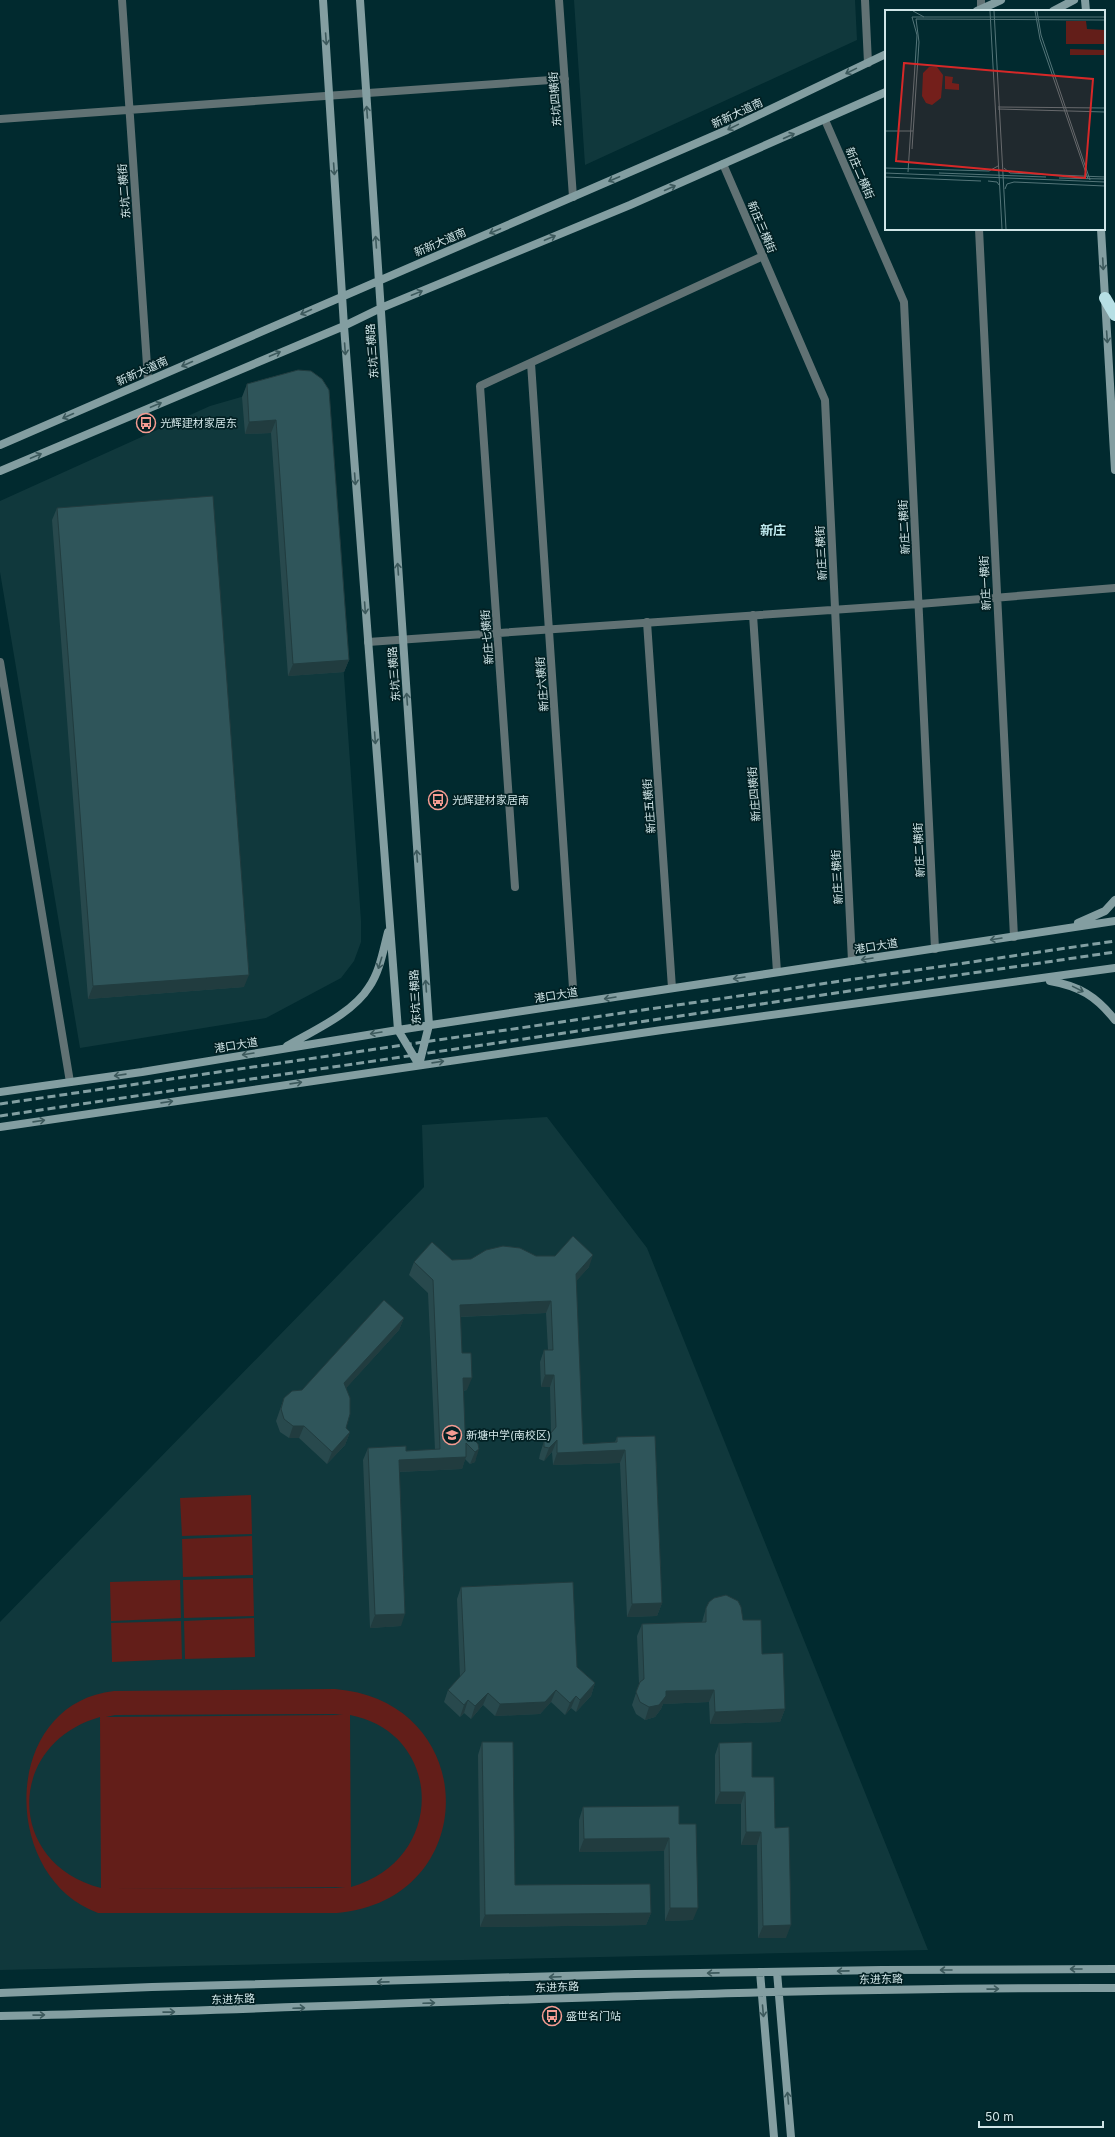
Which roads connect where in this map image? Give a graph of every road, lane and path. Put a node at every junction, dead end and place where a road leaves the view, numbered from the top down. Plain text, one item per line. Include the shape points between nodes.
1 (122, 0) edge
2 (323, 0) edge
3 (360, 0) edge
4 (559, 0) edge
5 (865, 0) edge
6 (981, 0) edge
7 (1001, 0) edge
8 (1074, 0) edge
9 (1085, 0) edge
10 (979, 10) edge
11 (1055, 10) edge
12 (1086, 10) edge
13 (885, 54) edge
14 (868, 63) junction
15 (565, 79) junction
16 (885, 92) edge
17 (366, 93) junction
18 (329, 95) junction
19 (129, 109) junction
20 (0, 118) edge
21 (825, 120) junction
22 (723, 164) junction
23 (573, 197) junction
24 (979, 230) edge
25 (1101, 230) edge
26 (763, 256) junction
27 (378, 281) junction
28 (342, 296) junction
29 (1105, 298) junction
30 (381, 308) junction
31 (1115, 315) edge
32 (344, 326) junction
33 (531, 363) junction
34 (148, 380) junction
35 (0, 445) edge
36 (1115, 470) edge
37 (0, 471) edge
38 (1115, 588) edge
39 (997, 597) junction
40 (918, 604) junction
41 (835, 610) junction
42 (753, 615) junction
43 (647, 622) junction
44 (549, 629) junction
45 (497, 632) junction
46 (403, 639) junction
47 (368, 642) junction
48 (0, 662) edge
49 (515, 887) dead end
50 (1115, 900) edge
51 (1115, 921) edge
52 (390, 926) junction
53 (1062, 929) junction
54 (1014, 936) junction
55 (935, 948) junction
56 (852, 961) junction
57 (1115, 968) edge
58 (778, 972) junction
59 (1041, 980) junction
60 (672, 988) junction
61 (574, 1003) junction
62 (1115, 1020) edge
63 (429, 1025) junction
64 (398, 1030) junction
65 (282, 1049) junction
66 (419, 1065) junction
67 (70, 1082) junction
68 (0, 1092) edge
69 (0, 1127) edge
70 (1115, 1969) edge
71 (760, 1972) junction
72 (777, 1972) junction
73 (1115, 1988) edge
74 (779, 1992) junction
75 (0, 1993) edge
76 (762, 1993) junction
77 (0, 2016) edge
78 (774, 2137) edge
79 (791, 2137) edge

1 - 19 street, 东坑二横街
2 -> 18 street, 东坑三横路
3 - 17 street, 东坑三横路
4 - 15 street, 东坑四横街
5 - 14 street
6 - 10 street
7 - 10 street
8 - 11 street
9 - 12 street
13 - 14 street, 新新大道南
14 -> 23 street, 新新大道南 via 727,130
15 - 17 street
15 - 23 street, 东坑四横街
16 - 21 street
17 - 18 street
27 -> 17 street, 东坑三横路
18 - 19 street
18 -> 28 street, 东坑三横路
19 - 20 street
19 - 34 street, 东坑二横街
22 -> 21 street
21 - 40 street, 新庄二横街 via 904,302
22 - 26 street, 新庄三横街
30 -> 22 street
23 -> 27 street, 新新大道南
24 - 39 street, 新庄一横街
25 -> 29 street
26 - 33 street
26 - 41 street, 新庄三横街 via 825,400
27 - 28 street, 新新大道南
27 - 30 street, 东坑三横路
28 - 32 street, 东坑三横路
28 -> 34 street, 新新大道南
29 - 31 highway
29 -> 36 street
30 - 32 street
46 -> 30 street, 东坑三横路
37 -> 32 street
32 -> 47 street, 东坑三横路
33 - 44 street, 新庄六横街
33 - 45 street, 新庄七横街 via 480,386
34 -> 35 street, 新新大道南
38 - 39 street
39 - 40 street
39 - 54 street, 新庄一横街
40 - 41 street
40 - 55 street, 新庄二横街
41 - 42 street
41 - 56 street, 新庄三横街
42 - 43 street
42 - 58 street, 新庄四横街
43 - 44 street
43 - 60 street, 新庄五横街
44 - 45 street
44 - 61 street, 新庄六横街
45 - 46 street
45 - 49 street, 新庄七横街
46 - 47 street
63 -> 46 street, 东坑三横路
47 -> 52 street, 东坑三横路
48 - 67 street
50 - 53 street via 1105,911
51 - 53 street, 港口大道
52 - 64 street, 东坑三横路
52 -> 65 street via 379,967 369,988 338,1016
53 - 54 street, 港口大道
54 -> 55 street, 港口大道
55 -> 56 street, 港口大道
56 - 58 street, 港口大道
57 - 59 street
58 -> 60 street, 港口大道
59 -> 62 street via 1070,984 1087,993 1106,1008
66 -> 59 street
60 -> 61 street, 港口大道
61 - 63 street, 港口大道
63 - 64 street, 港口大道
63 - 66 street, 东坑三横路
64 -> 65 street, 港口大道
64 - 66 street, 东坑三横路
65 -> 67 street, 港口大道
69 -> 66 street
67 - 68 street, 港口大道
70 -> 72 street, 东进东路
71 - 72 street, 东进东路
71 -> 75 street, 东进东路
71 - 76 street
72 - 74 street
74 -> 73 street, 东进东路
74 - 76 street, 东进东路
79 -> 74 street
77 -> 76 street, 东进东路
76 -> 78 street

